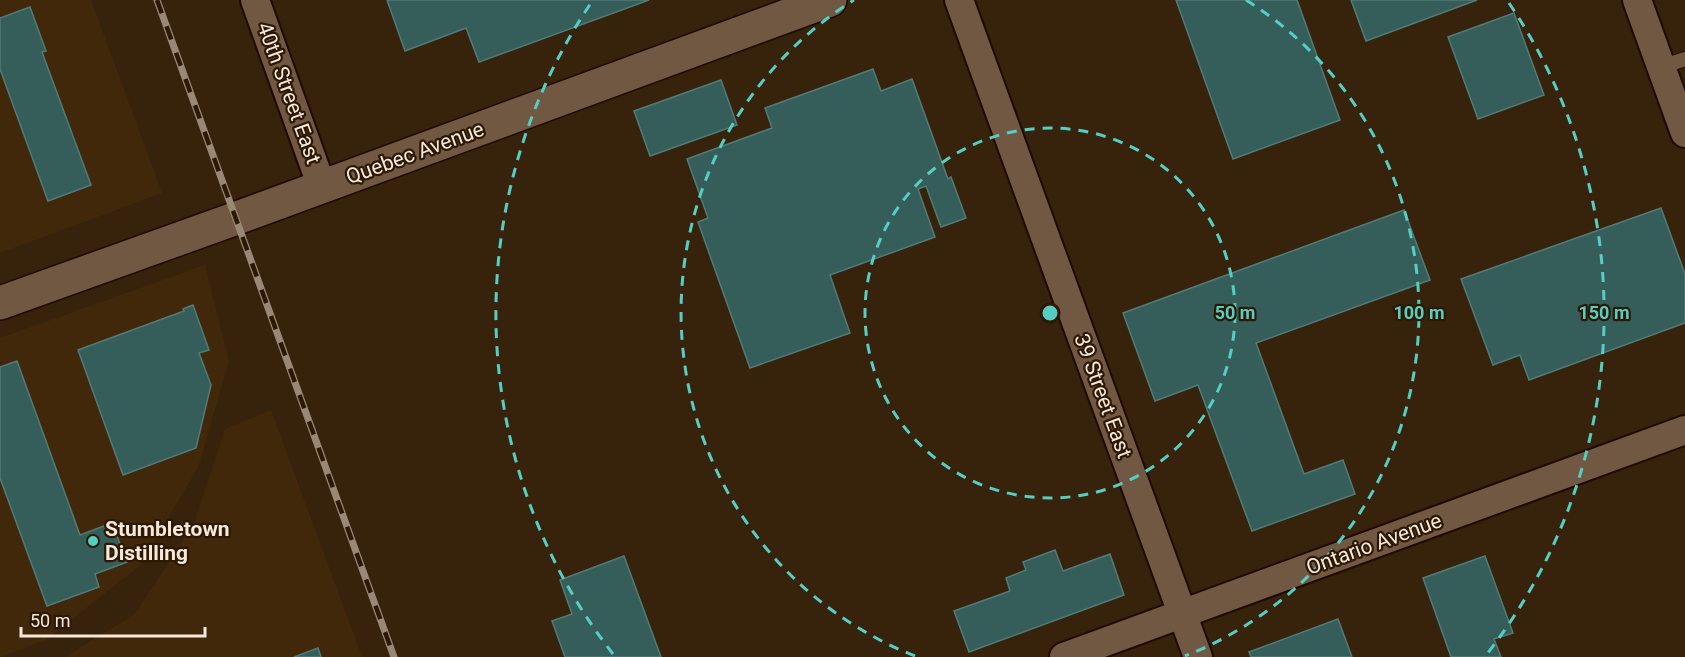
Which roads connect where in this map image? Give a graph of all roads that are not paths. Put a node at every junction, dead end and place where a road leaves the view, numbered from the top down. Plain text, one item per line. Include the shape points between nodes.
1 (255, 0) edge
2 (830, 0) edge
3 (959, 0) edge
4 (1637, 0) edge
5 (1673, 63) edge
6 (1685, 133) edge
7 (322, 187) junction
8 (0, 303) edge
9 (1685, 430) edge
10 (1182, 614) junction
11 (1064, 657) edge
12 (1198, 657) edge

1 - 7 street, 40th Street East
2 - 7 street, Quebec Avenue
3 - 10 street, 39 Street East
4 - 5 street
5 - 6 street
7 - 8 street, Quebec Avenue
9 - 10 street, Ontario Avenue
10 - 11 street, Ontario Avenue
10 - 12 street, 39 Street East

